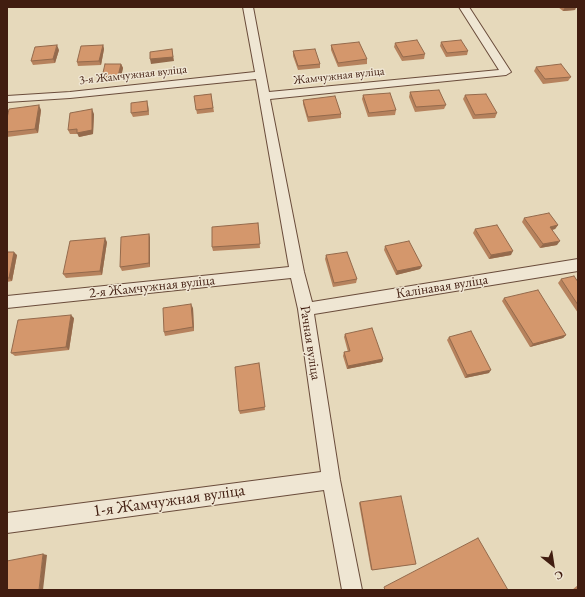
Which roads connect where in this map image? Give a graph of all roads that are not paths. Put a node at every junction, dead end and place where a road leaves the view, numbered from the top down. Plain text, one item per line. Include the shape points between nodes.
1 (248, 7) edge
2 (464, 7) edge
3 (261, 75) junction
4 (265, 96) junction
5 (7, 99) edge
6 (578, 265) edge
7 (297, 272) junction
8 (7, 302) edge
9 (306, 310) junction
10 (331, 480) junction
11 (7, 523) edge
12 (352, 590) edge

1 - 3 street
2 - 4 street, Жамчужная вуліца via 506,72
3 - 4 street
3 - 5 street, 3-я Жамчужная вуліца
4 - 7 street, Рачная вуліца
6 - 9 street, Калінавая вуліца
7 - 8 street, 2-я Жамчужная вуліца
7 - 9 street, Рачная вуліца
9 - 10 street, Рачная вуліца
10 - 11 street, 1-я Жамчужная вуліца
10 - 12 street, Рачная вуліца

